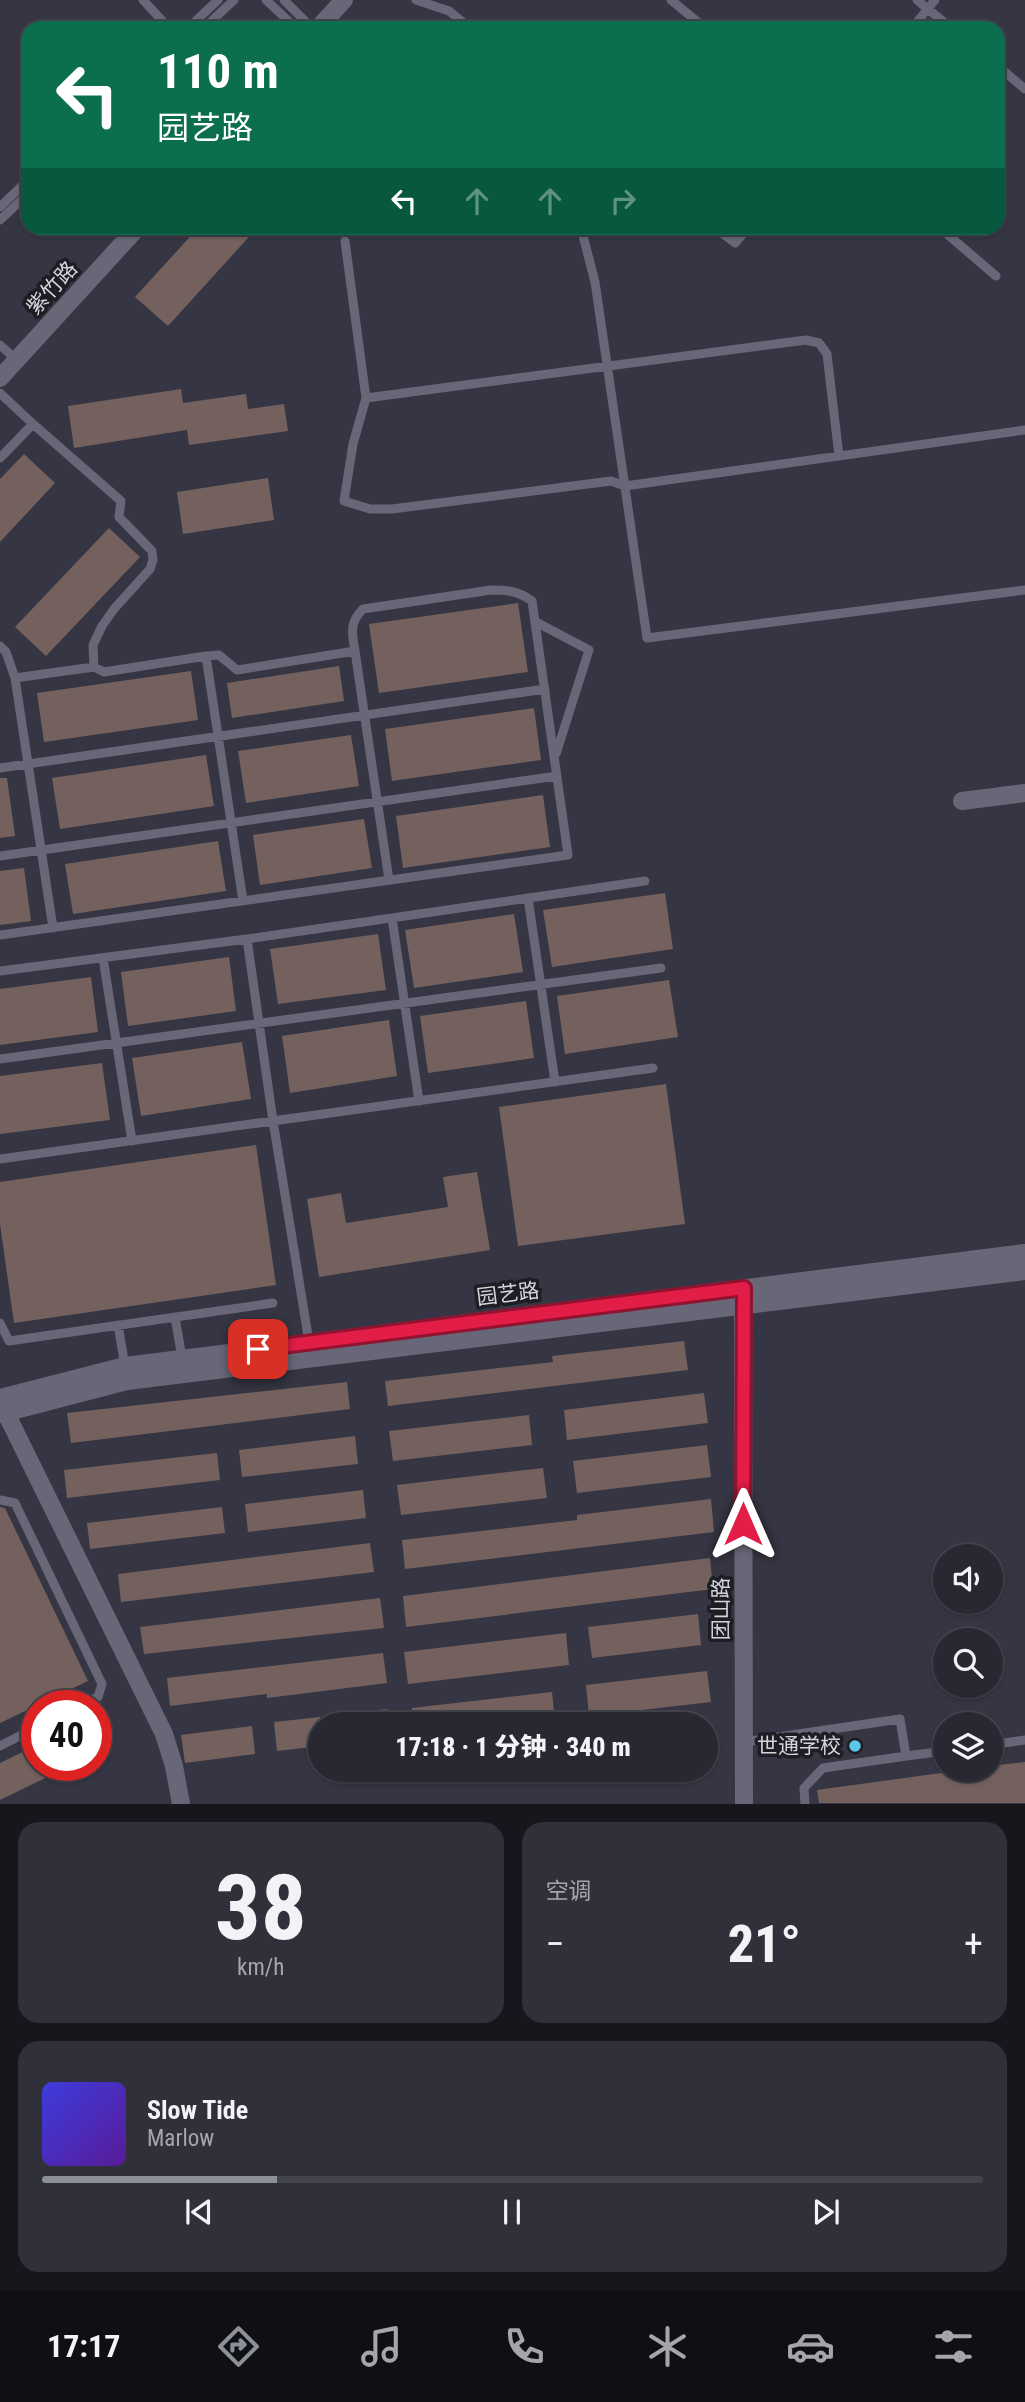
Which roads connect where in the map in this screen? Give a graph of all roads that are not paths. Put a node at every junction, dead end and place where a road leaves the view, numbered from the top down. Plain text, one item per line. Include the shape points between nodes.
1 (143, 0) edge
2 (218, 0) edge
3 (234, 0) edge
4 (266, 0) edge
5 (284, 0) edge
6 (344, 0) edge
7 (416, 0) edge
8 (671, 0) edge
9 (917, 0) edge
10 (935, 0) edge
11 (928, 9) junction
12 (162, 21) edge
13 (196, 21) edge
14 (212, 21) edge
15 (288, 21) edge
16 (305, 21) edge
17 (324, 21) edge
18 (461, 21) edge
19 (696, 21) edge
20 (918, 21) edge
21 (943, 21) edge
22 (1005, 72) edge
23 (1025, 89) edge
24 (21, 187) edge
25 (21, 200) edge
26 (0, 207) edge
27 (0, 220) edge
28 (131, 235) edge
29 (583, 235) edge
30 (724, 235) edge
31 (742, 235) edge
32 (948, 235) edge
33 (345, 241) dead end
34 (996, 275) dead end
35 (0, 345) edge
36 (17, 360) junction
37 (607, 365) junction
38 (0, 379) edge
39 (0, 393) edge
40 (366, 398) junction
41 (33, 424) junction
42 (1025, 430) edge
43 (839, 456) junction
44 (0, 458) edge
45 (625, 485) junction
46 (1025, 590) edge
47 (536, 622) junction
48 (0, 647) edge
49 (355, 651) junction
50 (206, 656) junction
51 (94, 667) junction
52 (15, 678) junction
53 (545, 689) junction
54 (365, 716) junction
55 (218, 737) junction
56 (555, 759) junction
57 (28, 764) junction
58 (0, 768) edge
59 (557, 776) junction
60 (1025, 793) edge
61 (962, 801) dead end
62 (378, 802) junction
63 (232, 823) junction
64 (41, 851) junction
65 (0, 856) edge
66 (389, 880) junction
67 (645, 881) dead end
68 (528, 898) junction
69 (243, 901) junction
70 (392, 918) junction
71 (53, 928) junction
72 (0, 935) edge
73 (247, 939) junction
74 (103, 958) junction
75 (661, 968) dead end
76 (0, 971) edge
77 (541, 985) junction
78 (405, 1004) junction
79 (259, 1025) junction
80 (117, 1044) junction
81 (0, 1059) edge
82 (653, 1068) dead end
83 (555, 1082) junction
84 (419, 1101) junction
85 (273, 1121) junction
86 (131, 1141) junction
87 (0, 1159) edge
88 (1025, 1253) edge
89 (1025, 1271) edge
90 (744, 1288) junction
91 (273, 1303) dead end
92 (742, 1306) junction
93 (175, 1317) junction
94 (0, 1324) edge
95 (118, 1325) junction
96 (309, 1342) junction
97 (182, 1358) junction
98 (125, 1366) junction
99 (1, 1406) edge
100 (0, 1500) edge
101 (100, 1690) edge
102 (21, 1735) edge
103 (1025, 1740) edge
104 (744, 1742) junction
105 (1003, 1743) edge
106 (0, 1746) edge
107 (933, 1753) edge
108 (906, 1756) junction
109 (181, 1804) edge
110 (744, 1804) edge
111 (806, 1804) edge

1 - 12 lane
2 - 13 lane
3 - 14 lane
4 - 15 lane
5 - 16 lane
6 - 17 street
7 - 18 lane via 449,11
8 - 19 lane
9 - 11 lane
10 - 11 lane
11 - 20 lane
11 - 21 lane
22 - 23 lane
24 - 26 lane
25 - 27 lane
28 - 36 street, 紫竹路
29 - 37 lane
30 - 31 lane via 735,243
32 - 34 lane
33 - 40 lane
35 - 36 lane
36 - 38 street, 紫竹路
37 - 40 lane
37 - 43 lane via 806,340 818,343 827,354
37 - 45 lane
39 - 41 lane
40 - 45 lane via 344,501 370,509 392,509 611,481
41 - 44 lane
41 - 51 lane via 121,501 119,517 152,551 150,569 102,626 93,645
42 - 43 lane
43 - 45 lane
45 - 46 lane via 647,638
47 - 49 lane via 531,601 508,590 363,610 351,627
47 - 53 lane
47 - 56 lane via 589,650
48 - 52 lane
49 - 50 lane via 237,670 219,655
49 - 54 lane
50 - 51 lane via 104,671
50 - 55 lane
51 - 52 lane
52 - 57 lane
53 - 54 lane
53 - 56 lane
54 - 55 lane
54 - 62 lane
55 - 57 lane
55 - 63 lane
56 - 59 lane
57 - 58 lane
57 - 64 lane
59 - 62 lane
59 - 66 lane via 568,855
60 - 61 street
62 - 63 lane
62 - 66 lane
63 - 64 lane
63 - 69 lane
64 - 65 lane
64 - 71 lane
66 - 69 lane
67 - 68 lane
68 - 70 lane
68 - 77 lane
69 - 71 lane
70 - 73 lane
70 - 78 lane
71 - 72 lane
73 - 74 lane
73 - 79 lane
74 - 76 lane
74 - 80 lane
75 - 77 lane
77 - 78 lane
77 - 83 lane
78 - 79 lane
78 - 84 lane
79 - 80 lane
79 - 85 lane
80 - 81 lane
80 - 86 lane
82 - 83 lane
83 - 84 lane
84 - 85 lane
85 - 86 lane
85 - 96 lane
86 - 87 lane
88 - 90 street, 园艺路
89 - 92 street, 园艺路
90 - 92 street, 团山路
90 - 96 street, 园艺路
91 - 93 lane
92 - 99 street, 园艺路 via 127,1381
92 - 104 street, 团山路
93 - 95 lane
93 - 97 lane
94 - 95 lane via 9,1341
95 - 98 lane
96 - 97 street, 园艺路
97 - 98 street, 园艺路
98 - 99 street, 园艺路
99 - 109 street via 164,1734
100 - 101 lane via 15,1503 102,1684
102 - 106 lane
103 - 105 lane
104 - 108 lane via 900,1719
104 - 110 street, 团山路
107 - 108 lane
108 - 111 lane via 823,1768 803,1787

